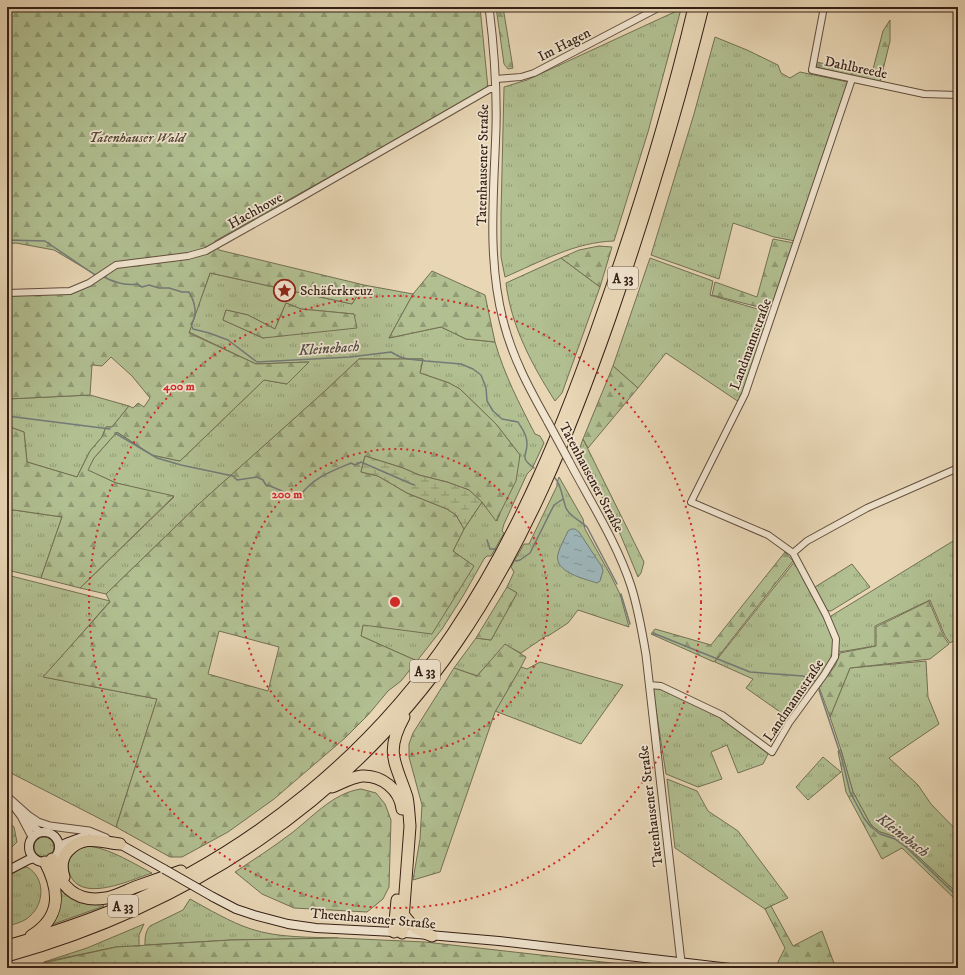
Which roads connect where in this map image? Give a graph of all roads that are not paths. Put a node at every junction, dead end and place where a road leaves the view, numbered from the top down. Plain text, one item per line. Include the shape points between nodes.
1 (489, 7) edge
2 (660, 7) edge
3 (694, 7) edge
4 (703, 7) edge
5 (824, 7) edge
6 (496, 79) junction
7 (852, 79) junction
8 (496, 89) junction
9 (958, 95) edge
10 (7, 293) edge
11 (958, 468) edge
12 (514, 538) junction
13 (793, 553) junction
14 (500, 563) junction
15 (649, 685) junction
16 (415, 699) junction
17 (326, 789) junction
18 (8, 798) edge
19 (40, 832) junction
20 (32, 837) junction
21 (106, 838) junction
22 (58, 843) junction
23 (120, 844) junction
24 (221, 855) junction
25 (40, 858) junction
26 (7, 871) edge
27 (89, 898) junction
28 (403, 914) junction
29 (398, 932) junction
30 (432, 936) junction
31 (18, 943) junction
32 (7, 946) edge
33 (7, 956) edge
34 (681, 965) edge
35 (730, 968) edge

1 - 6 street, Tatenhausener Straße
2 - 6 street, Im Hagen via 534,73
3 - 12 highway, A 33 via 667,112 607,301
4 - 12 highway, A 33 via 679,98 618,295 557,456
5 - 7 street, Dahlbreede via 812,70
6 - 8 street, Tatenhausener Straße
7 - 9 street, Dahlbreede via 924,94
7 - 13 street, Landmannstraße via 745,394 691,502 768,535
8 - 10 street, Hachhowe via 490,89 206,251 188,256 116,265 89,283 70,291
8 - 15 street, Tatenhausener Straße, bridge via 493,240 502,319 526,382 616,550 630,585 642,632
11 - 13 street via 867,508 806,541
12 - 14 highway, A 33
13 - 15 street, Landmannstraße via 836,639 835,657 772,752 722,715 661,686
14 - 16 highway, A 33 via 456,644
14 - 24 highway, A 33 via 433,662 378,726 337,768 306,794
15 - 34 street, Tatenhausener Straße
16 - 17 highway, A 33
16 - 28 highway via 397,730 393,755 409,809
17 - 29 highway via 352,778 372,777 388,785 398,797 403,821
17 - 33 highway, A 33 via 259,841 185,886 92,928
18 - 19 street
18 - 20 street
18 - 21 street via 38,822 89,831
19 - 20 main road
19 - 22 main road via 50,832
20 - 25 main road via 30,842
21 - 22 main road, Theenhausener Straße via 74,836
21 - 23 main road, Theenhausener Straße
22 - 25 main road via 58,852
23 - 27 highway via 87,840 77,843 66,854 62,864 64,876 70,886
23 - 29 main road, Theenhausener Straße, bridge via 242,911 288,924 316,928
24 - 27 highway via 112,896
24 - 31 highway, A 33 via 162,888 120,907
25 - 26 main road via 28,860
25 - 27 highway via 67,888 79,896
25 - 31 highway via 54,885 55,908 43,927
28 - 29 highway
28 - 30 highway via 416,929
29 - 30 main road, Theenhausener Straße
30 - 34 main road, Theenhausener Straße via 583,950
31 - 32 highway, A 33
34 - 35 main road, Theenhausener Straße

